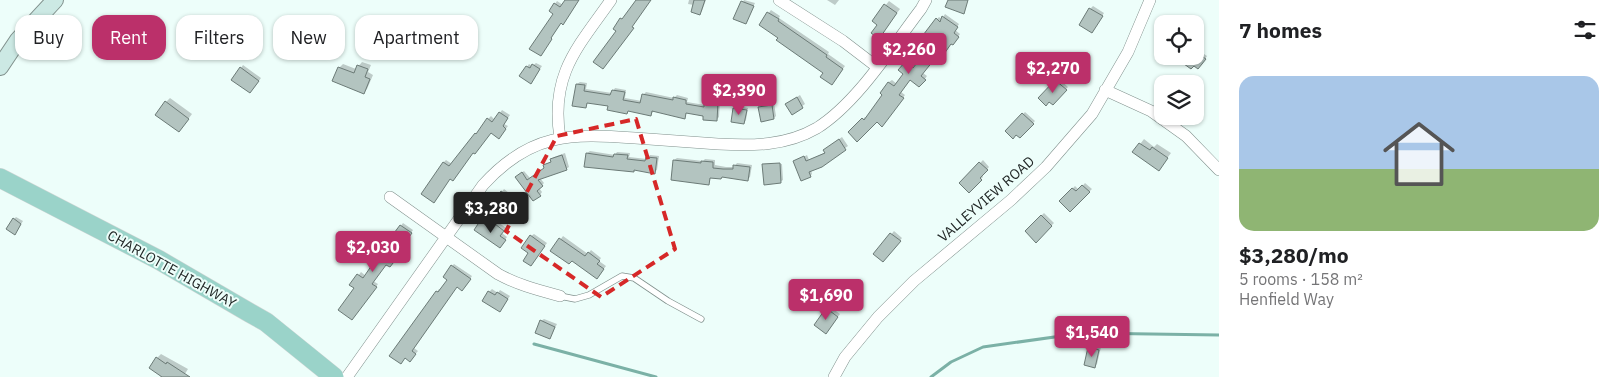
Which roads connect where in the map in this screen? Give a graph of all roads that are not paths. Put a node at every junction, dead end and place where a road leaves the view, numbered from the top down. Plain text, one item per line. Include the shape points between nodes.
1 (55, 0) edge
2 (611, 0) edge
3 (779, 0) edge
4 (926, 0) edge
5 (1150, 0) edge
6 (0, 67) edge
7 (877, 67) junction
8 (1105, 90) junction
9 (560, 138) junction
10 (1219, 170) edge
11 (0, 178) edge
12 (390, 197) dead end
13 (446, 237) junction
14 (560, 296) joint
15 (701, 319) dead end
16 (334, 377) edge
17 (347, 377) edge
18 (834, 377) edge

1 - 6 street via 18,40
2 - 9 street via 574,53 562,78 557,102
3 - 7 street
4 - 7 street
5 - 8 street, VALLEYVIEW ROAD via 1128,52
7 - 9 street via 839,112 790,140 739,146 587,135
8 - 10 street via 1151,111 1186,136
8 - 18 street, VALLEYVIEW ROAD via 1092,114 1046,167 914,281 878,317 845,357
9 - 13 street via 527,150 507,162 483,185
11 - 16 main road, CHARLOTTE HIGHWAY via 159,260 266,322
12 - 13 street
13 - 14 street via 513,282
13 - 17 street
14 - 15 lane via 575,299 589,296 622,276 634,278

